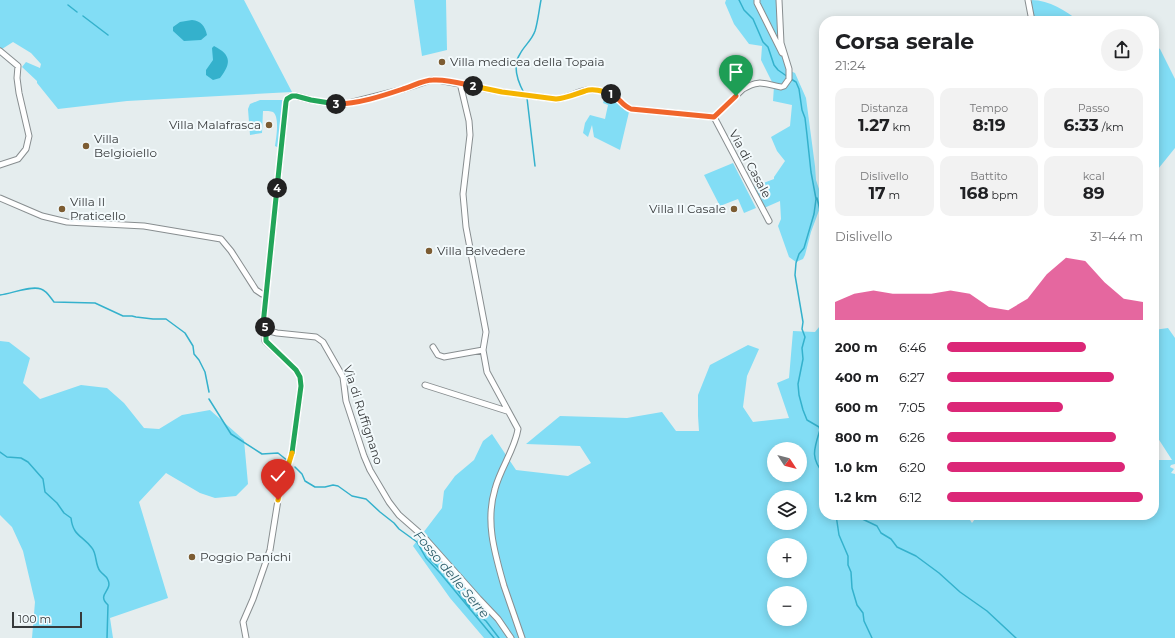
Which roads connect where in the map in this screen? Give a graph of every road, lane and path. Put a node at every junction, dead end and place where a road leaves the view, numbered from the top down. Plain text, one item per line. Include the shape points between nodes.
1 (757, 0) edge
2 (779, 0) edge
3 (1028, 0) edge
4 (1031, 16) edge
5 (0, 50) edge
6 (786, 60) junction
7 (460, 83) junction
8 (714, 117) junction
9 (0, 165) edge
10 (0, 198) edge
11 (768, 221) dead end
12 (266, 294) junction
13 (266, 330) junction
14 (432, 347) dead end
15 (483, 350) junction
16 (425, 385) dead end
17 (507, 411) junction
18 (246, 638) edge
19 (511, 638) edge
20 (522, 638) edge

1 - 6 street via 777,46
2 - 6 street via 780,34
3 - 4 street
5 - 9 street via 18,66 16,78 29,136 26,149 18,159
6 - 8 street via 789,79 784,86 758,82 743,89
7 - 8 street via 556,99 586,90 597,90 614,95 625,108
7 - 12 street via 431,80 345,104 296,96 287,99
7 - 15 street via 470,135 463,194 466,227 486,332
8 - 11 street, Via di Casale
10 - 12 street via 42,216 67,222 144,226 221,239 236,257 256,290
12 - 13 street via 263,325
13 - 18 street via 266,341 296,370 301,386 292,454 284,472 270,550 243,622
13 - 19 street, Via di Ruffignano via 316,337 323,342 343,377 346,401 364,456 389,502 498,619
14 - 15 street via 438,355 444,356
15 - 17 street via 487,372
16 - 17 street
17 - 20 street via 518,429 517,436 494,490 490,524 496,559

